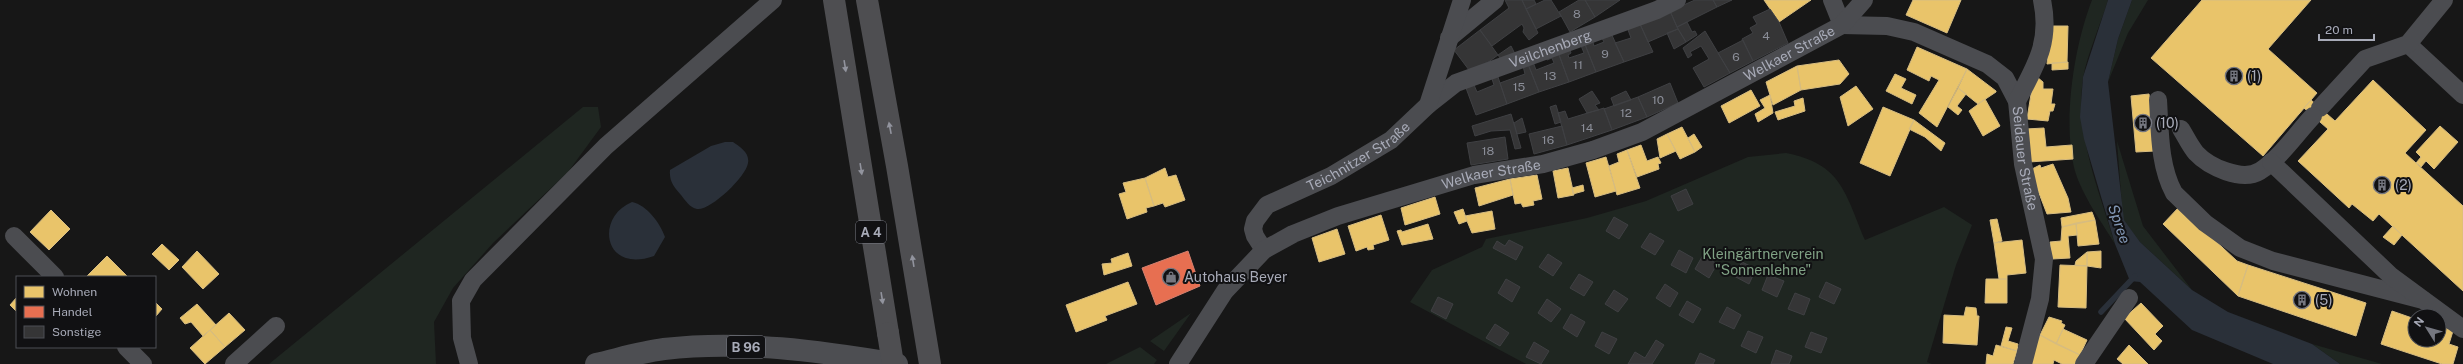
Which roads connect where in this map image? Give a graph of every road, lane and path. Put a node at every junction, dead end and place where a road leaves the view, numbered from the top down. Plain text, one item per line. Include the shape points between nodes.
1 (773, 0) edge
2 (834, 0) edge
3 (867, 0) edge
4 (1462, 0) edge
5 (1495, 0) edge
6 (1677, 0) edge
7 (1832, 0) edge
8 (1864, 0) edge
9 (2042, 0) edge
10 (2444, 0) edge
11 (1842, 26) junction
12 (1449, 38) junction
13 (2408, 44) junction
14 (2463, 95) edge
15 (2158, 100) dead end
16 (2017, 101) junction
17 (1428, 105) junction
18 (2182, 130) dead end
19 (2271, 162) junction
20 (14, 236) dead end
21 (1264, 250) junction
22 (54, 276) edge
23 (2130, 298) dead end
24 (2423, 300) junction
25 (276, 326) dead end
26 (2463, 329) edge
27 (127, 348) edge
28 (1182, 361) edge
29 (143, 364) edge
30 (234, 364) edge
31 (469, 364) edge
32 (596, 364) edge
33 (893, 364) edge
34 (897, 364) edge
35 (930, 364) edge
36 (2023, 364) edge
37 (2084, 364) edge

1 - 31 street via 606,146 473,280 461,301 462,338
2 -> 33 highway, A 4, bridge
35 -> 3 highway, A 4
4 - 12 street, Teichnitzer Straße
5 - 12 street
6 - 17 street, Veilchenberg via 1657,10 1456,83
7 - 11 street
8 - 11 street
9 - 16 street via 2046,21 2043,47
10 - 13 street
11 - 16 street, Seidauer Straße via 1894,28 1914,32 1952,48 1987,64 2005,78
11 - 21 street, Welkaer Straße via 1642,132 1593,150 1543,164 1474,176 1338,216 1293,234
12 - 17 street, Teichnitzer Straße
13 - 14 street
13 - 19 street via 2365,59
15 - 24 street via 2164,170 2169,184 2174,193 2223,238 2273,261
16 - 36 street, Seidauer Straße via 2023,164 2044,259 2040,299
17 - 21 street, Teichnitzer Straße via 1391,140 1331,176 1267,206 1255,221 1253,229
18 - 19 street via 2197,153 2226,171 2245,175 2259,172
19 - 24 street via 2392,276
20 - 22 street
21 - 28 street, Welkaer Straße via 1225,291
23 - 37 street
24 - 26 street
25 - 30 street
27 - 29 street
32 - 34 main road, B 96 via 664,349 734,346 812,351

